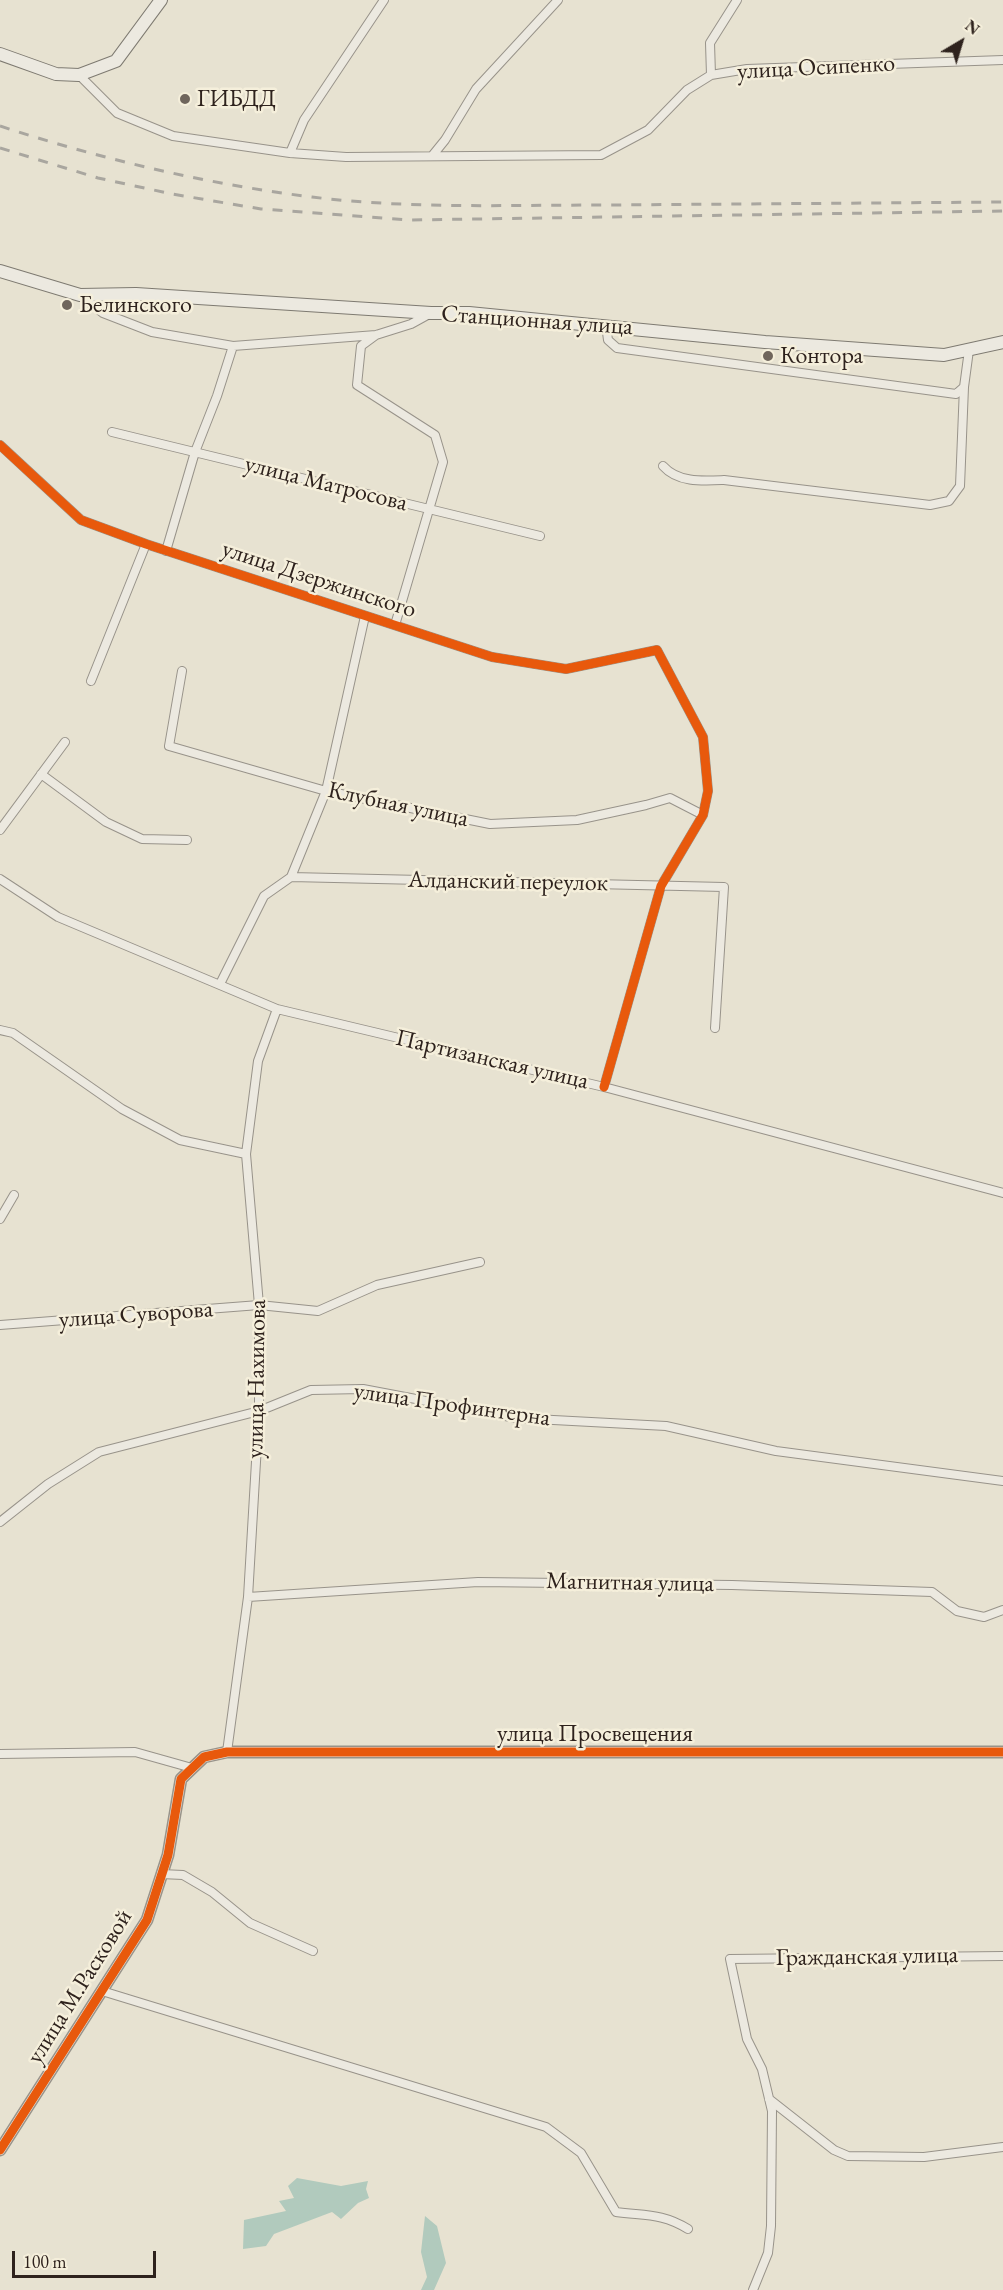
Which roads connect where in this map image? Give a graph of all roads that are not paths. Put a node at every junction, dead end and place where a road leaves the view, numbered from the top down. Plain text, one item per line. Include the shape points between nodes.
1 (161, 0) edge
2 (384, 0) edge
3 (558, 0) edge
4 (737, 0) edge
5 (0, 54) edge
6 (1003, 60) edge
7 (79, 75) junction
8 (711, 75) junction
9 (290, 153) junction
10 (432, 156) junction
11 (0, 271) edge
12 (75, 294) junction
13 (431, 313) junction
14 (606, 325) junction
15 (376, 335) junction
16 (1003, 342) edge
17 (233, 346) junction
18 (969, 350) junction
19 (964, 387) junction
20 (112, 432) dead end
21 (0, 445) edge
22 (195, 452) junction
23 (663, 466) dead end
24 (429, 509) junction
25 (540, 536) dead end
26 (146, 544) junction
27 (166, 551) junction
28 (365, 616) junction
29 (395, 625) junction
30 (182, 670) dead end
31 (91, 681) dead end
32 (65, 742) dead end
33 (41, 774) junction
34 (326, 791) junction
35 (703, 815) junction
36 (0, 830) edge
37 (187, 840) dead end
38 (291, 877) junction
39 (0, 879) edge
40 (661, 886) junction
41 (220, 984) junction
42 (277, 1009) junction
43 (715, 1028) dead end
44 (0, 1030) edge
45 (604, 1087) junction
46 (246, 1154) junction
47 (1003, 1193) edge
48 (14, 1195) dead end
49 (0, 1219) edge
50 (480, 1262) dead end
51 (259, 1305) junction
52 (0, 1325) edge
53 (260, 1411) junction
54 (1003, 1481) edge
55 (0, 1522) edge
56 (248, 1597) junction
57 (1003, 1610) edge
58 (227, 1752) junction
59 (1003, 1752) edge
60 (0, 1754) edge
61 (192, 1768) junction
62 (162, 1874) junction
63 (313, 1951) dead end
64 (1003, 1956) edge
65 (102, 1991) junction
66 (769, 2099) junction
67 (1003, 2147) edge
68 (0, 2151) edge
69 (688, 2229) dead end
70 (753, 2290) edge

1 - 7 main road via 116,62
2 - 9 street via 304,120
3 - 10 street via 476,89
4 - 8 street, улица Осипенко via 710,43
5 - 7 main road via 56,74
6 - 8 street, улица Осипенко via 747,69
7 - 9 street via 117,113 173,136
8 - 10 street via 687,90 648,130 601,154
9 - 10 street
11 - 12 main road, Станционная улица
12 - 13 main road, Станционная улица via 136,294
12 - 17 street via 103,313 152,332
13 - 14 main road, Станционная улица
13 - 15 street
14 - 18 main road, Станционная улица via 944,355
14 - 19 street via 608,340 617,348 956,394
15 - 17 street
15 - 24 street via 361,346 357,385 435,435 443,462
16 - 18 main road, Станционная улица
17 - 22 street
18 - 19 street
19 - 23 street via 960,486 949,501 930,505 724,480 694,481 668,472
20 - 22 street, улица Матросова
21 - 26 street, улица Дзержинского via 81,520
22 - 24 street, улица Матросова
22 - 27 street
24 - 25 street, улица Матросова
24 - 29 street
26 - 27 street, улица Дзержинского
26 - 31 street
27 - 28 street, улица Дзержинского
28 - 29 street, улица Дзержинского
28 - 34 street
29 - 35 street, улица Дзержинского via 492,657 566,669 657,650 702,737 708,791
30 - 34 street, Клубная улица via 169,746
32 - 33 street
33 - 36 street
33 - 37 street via 106,822 142,839
34 - 35 street, Клубная улица via 490,824 577,820 670,798
34 - 38 street
35 - 40 street
38 - 40 street, Алданский переулок
38 - 41 street via 264,896
39 - 41 street, Партизанская улица via 58,917
40 - 43 street, Алданский переулок via 724,887
40 - 45 street
41 - 42 street, Партизанская улица
42 - 45 street, Партизанская улица
42 - 46 street, улица Нахимова via 258,1061
44 - 46 street via 13,1033 122,1109 180,1140
45 - 47 street, Партизанская улица
46 - 51 street, улица Нахимова
48 - 49 street
50 - 51 street, улица Суворова via 377,1285 318,1311
51 - 52 street, улица Суворова
51 - 53 street, улица Нахимова
53 - 54 street, улица Профинтерна via 311,1390 363,1389 516,1418 666,1426 776,1451
53 - 55 street, улица Профинтерна via 99,1452 48,1484
53 - 56 street, улица Нахимова
56 - 57 street, Магнитная улица via 478,1582 726,1584 932,1592 957,1611 984,1617
56 - 58 street, улица Нахимова
58 - 59 street, улица Просвещения
58 - 61 street, улица Просвещения via 204,1757
60 - 61 street via 135,1752
61 - 62 street, улица М.Расковой via 181,1779
62 - 63 street via 183,1875 212,1892 250,1923
62 - 65 street, улица М.Расковой via 147,1920
64 - 66 street, Гражданская улица via 730,1959 747,2039 762,2069
65 - 68 street, улица М.Расковой
65 - 69 street via 546,2127 581,2153 616,2212 657,2215
66 - 67 street via 834,2150 848,2156 924,2157
66 - 70 street via 771,2226 768,2253

